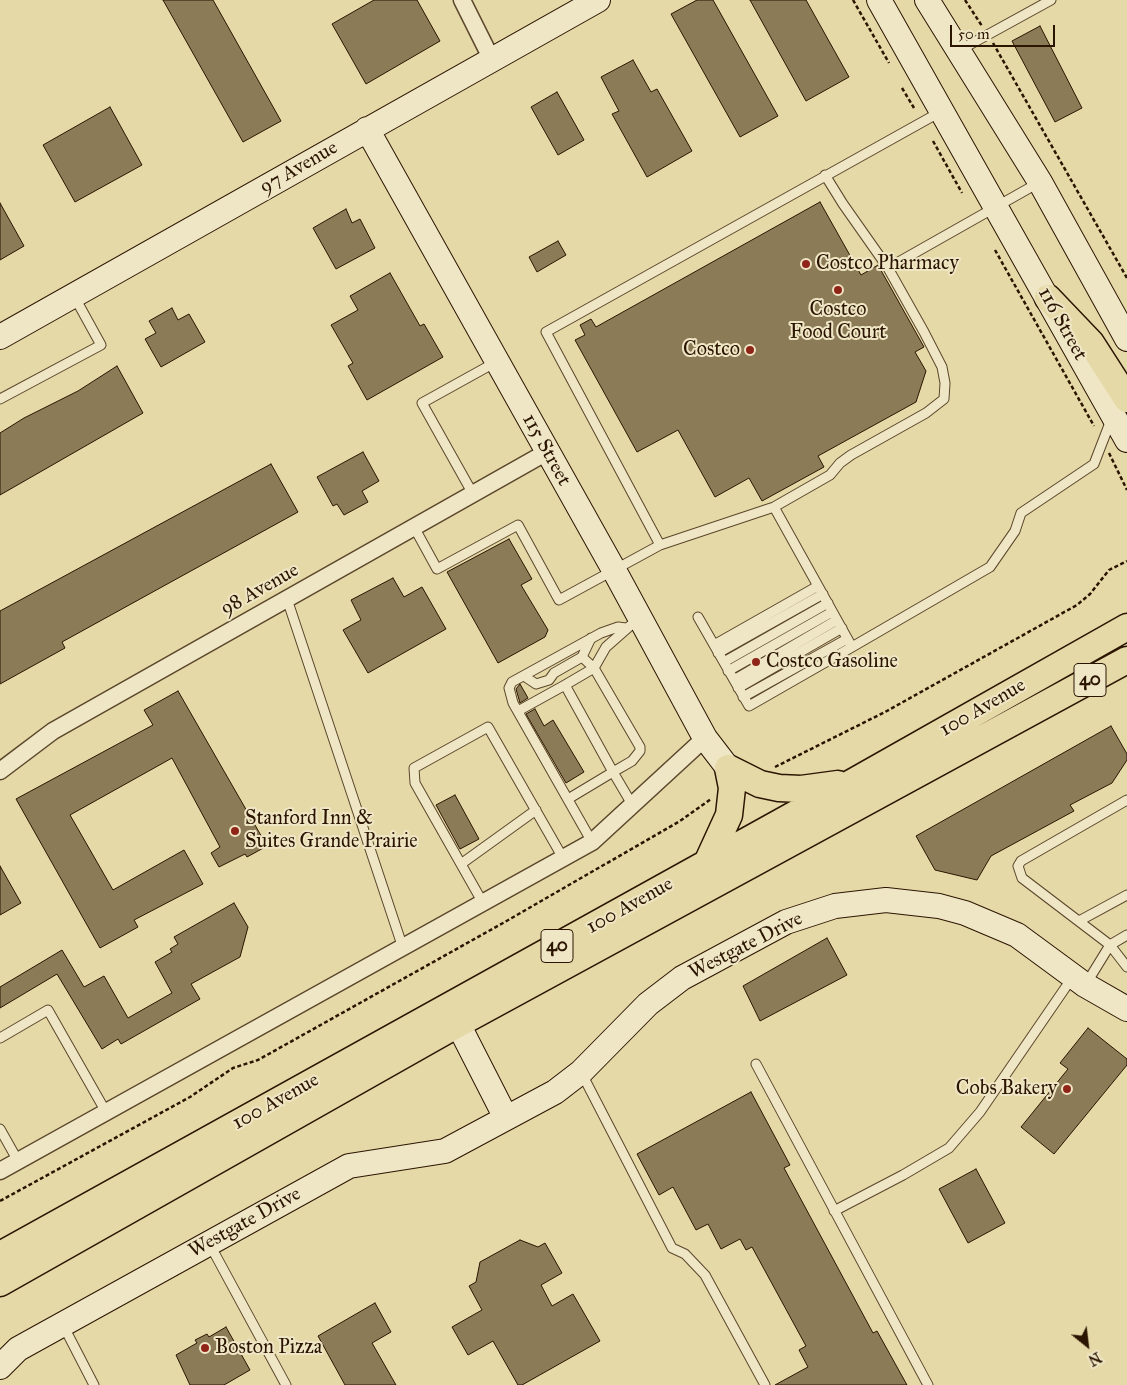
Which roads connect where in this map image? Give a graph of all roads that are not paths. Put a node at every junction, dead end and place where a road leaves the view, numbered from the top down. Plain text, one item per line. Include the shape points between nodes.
1 (462, 0) edge
2 (598, 0) edge
3 (879, 0) edge
4 (927, 0) edge
5 (1050, 0) edge
6 (960, 50) junction
7 (492, 60) junction
8 (942, 111) junction
9 (367, 129) junction
10 (825, 175) junction
11 (1040, 182) junction
12 (995, 209) junction
13 (888, 268) junction
14 (74, 296) junction
15 (1048, 298) joint
16 (0, 337) edge
17 (1127, 339) edge
18 (496, 362) junction
19 (0, 399) edge
20 (1111, 413) edge
21 (1118, 446) edge
22 (546, 452) junction
23 (474, 494) junction
24 (774, 507) junction
25 (414, 527) junction
26 (660, 545) junction
27 (614, 570) junction
28 (821, 590) junction
29 (287, 599) junction
30 (830, 607) junction
31 (698, 617) dead end
32 (633, 624) junction
33 (840, 624) junction
34 (1122, 625) edge
35 (591, 638) junction
36 (850, 643) junction
37 (716, 649) junction
38 (582, 656) junction
39 (1127, 660) edge
40 (724, 662) junction
41 (594, 668) junction
42 (728, 671) junction
43 (1127, 675) edge
44 (524, 676) junction
45 (736, 684) junction
46 (565, 685) junction
47 (1052, 701) junction
48 (518, 712) junction
49 (705, 738) junction
50 (728, 768) junction
51 (0, 771) edge
52 (613, 772) junction
53 (854, 782) junction
54 (568, 799) junction
55 (1127, 800) edge
56 (633, 806) junction
57 (536, 810) junction
58 (592, 842) junction
59 (563, 858) junction
60 (707, 863) junction
61 (461, 864) junction
62 (1127, 894) edge
63 (483, 903) junction
64 (1079, 922) junction
65 (1127, 935) edge
66 (1110, 945) junction
67 (403, 948) junction
68 (1127, 967) edge
69 (1080, 980) junction
70 (1127, 1009) edge
71 (458, 1024) junction
72 (0, 1038) edge
73 (756, 1064) dead end
74 (581, 1072) junction
75 (106, 1112) junction
76 (506, 1118) junction
77 (0, 1129) edge
78 (18, 1161) junction
79 (0, 1171) edge
80 (834, 1211) junction
81 (208, 1243) junction
82 (0, 1255) edge
83 (0, 1283) edge
84 (62, 1324) junction
85 (0, 1367) edge
86 (94, 1385) edge
87 (286, 1385) edge
88 (765, 1385) edge
89 (928, 1385) edge

1 - 7 street
2 - 7 street, 97 Avenue
3 - 8 street, 116 Street
4 - 6 street
5 - 6 lane
6 - 11 street
7 - 9 street, 97 Avenue
8 - 10 lane
8 - 12 street, 116 Street
9 - 14 street, 97 Avenue
9 - 18 street, 115 Street
10 - 13 lane
10 - 26 lane via 546,332
11 - 12 lane
11 - 17 street
12 - 13 lane
12 - 15 street, 116 Street
13 - 24 lane via 942,367 944,399 926,413 850,455 830,475
14 - 16 street, 97 Avenue
14 - 19 lane via 101,344
15 - 20 main road via 1091,343
18 - 22 street, 115 Street
18 - 23 lane via 422,403
20 - 21 street
20 - 36 lane via 1094,464 1021,513 1016,532 990,567
22 - 23 street, 98 Avenue
22 - 27 street, 115 Street
23 - 25 street, 98 Avenue
24 - 26 lane
24 - 28 lane
25 - 27 lane via 437,569 518,525 559,600
25 - 29 street, 98 Avenue
26 - 27 lane
27 - 32 street, 115 Street
28 - 30 lane
28 - 37 lane
29 - 51 street, 98 Avenue via 53,731
29 - 67 lane
30 - 33 lane
30 - 40 lane
30 - 42 lane
31 - 37 lane
32 - 35 lane
32 - 41 lane via 606,647
32 - 49 street, 115 Street
33 - 36 lane
33 - 45 lane
34 - 53 main road, 100 Avenue / 40
35 - 38 lane
35 - 44 lane
36 - 45 lane via 748,706
37 - 40 lane
38 - 41 lane
38 - 44 lane via 543,683 531,682
39 - 47 main road, 100 Avenue / 40
40 - 42 lane
41 - 46 lane
41 - 52 lane via 640,746 638,756
42 - 45 lane
43 - 47 main road
44 - 48 lane via 512,682 509,688
46 - 48 lane
46 - 52 lane
47 - 71 main road, 100 Avenue / 40
48 - 54 lane
49 - 50 street, 115 Street
49 - 56 street
50 - 53 main road via 760,784 779,788 801,789
50 - 60 main road via 732,794 729,815
52 - 54 lane
52 - 56 lane
53 - 60 main road, 100 Avenue / 40
54 - 58 lane
55 - 64 lane via 1021,861 1018,866 1022,878
56 - 58 street
57 - 59 lane
57 - 61 lane
57 - 61 lane via 488,726 414,768 415,782
58 - 59 street
59 - 63 street
60 - 82 main road, 100 Avenue / 40
61 - 63 lane
62 - 64 lane
63 - 67 street
64 - 66 lane
65 - 66 lane
66 - 68 lane
66 - 69 lane
67 - 75 street
69 - 70 street, Westgate Drive
69 - 74 street, Westgate Drive via 1016,935 965,913 939,906 886,900 835,906 786,922 682,978 648,1004
69 - 80 lane via 949,1148
71 - 76 street
71 - 83 main road, 100 Avenue / 40
72 - 75 lane via 48,1010
73 - 80 lane
74 - 76 street, Westgate Drive via 555,1092
74 - 88 lane via 672,1248 685,1254 705,1275
75 - 78 street
76 - 81 street, Westgate Drive via 445,1150 349,1166
77 - 78 lane
78 - 79 street
80 - 89 lane
81 - 84 street, Westgate Drive
81 - 87 lane
84 - 85 street, Westgate Drive via 18,1348
84 - 86 lane

